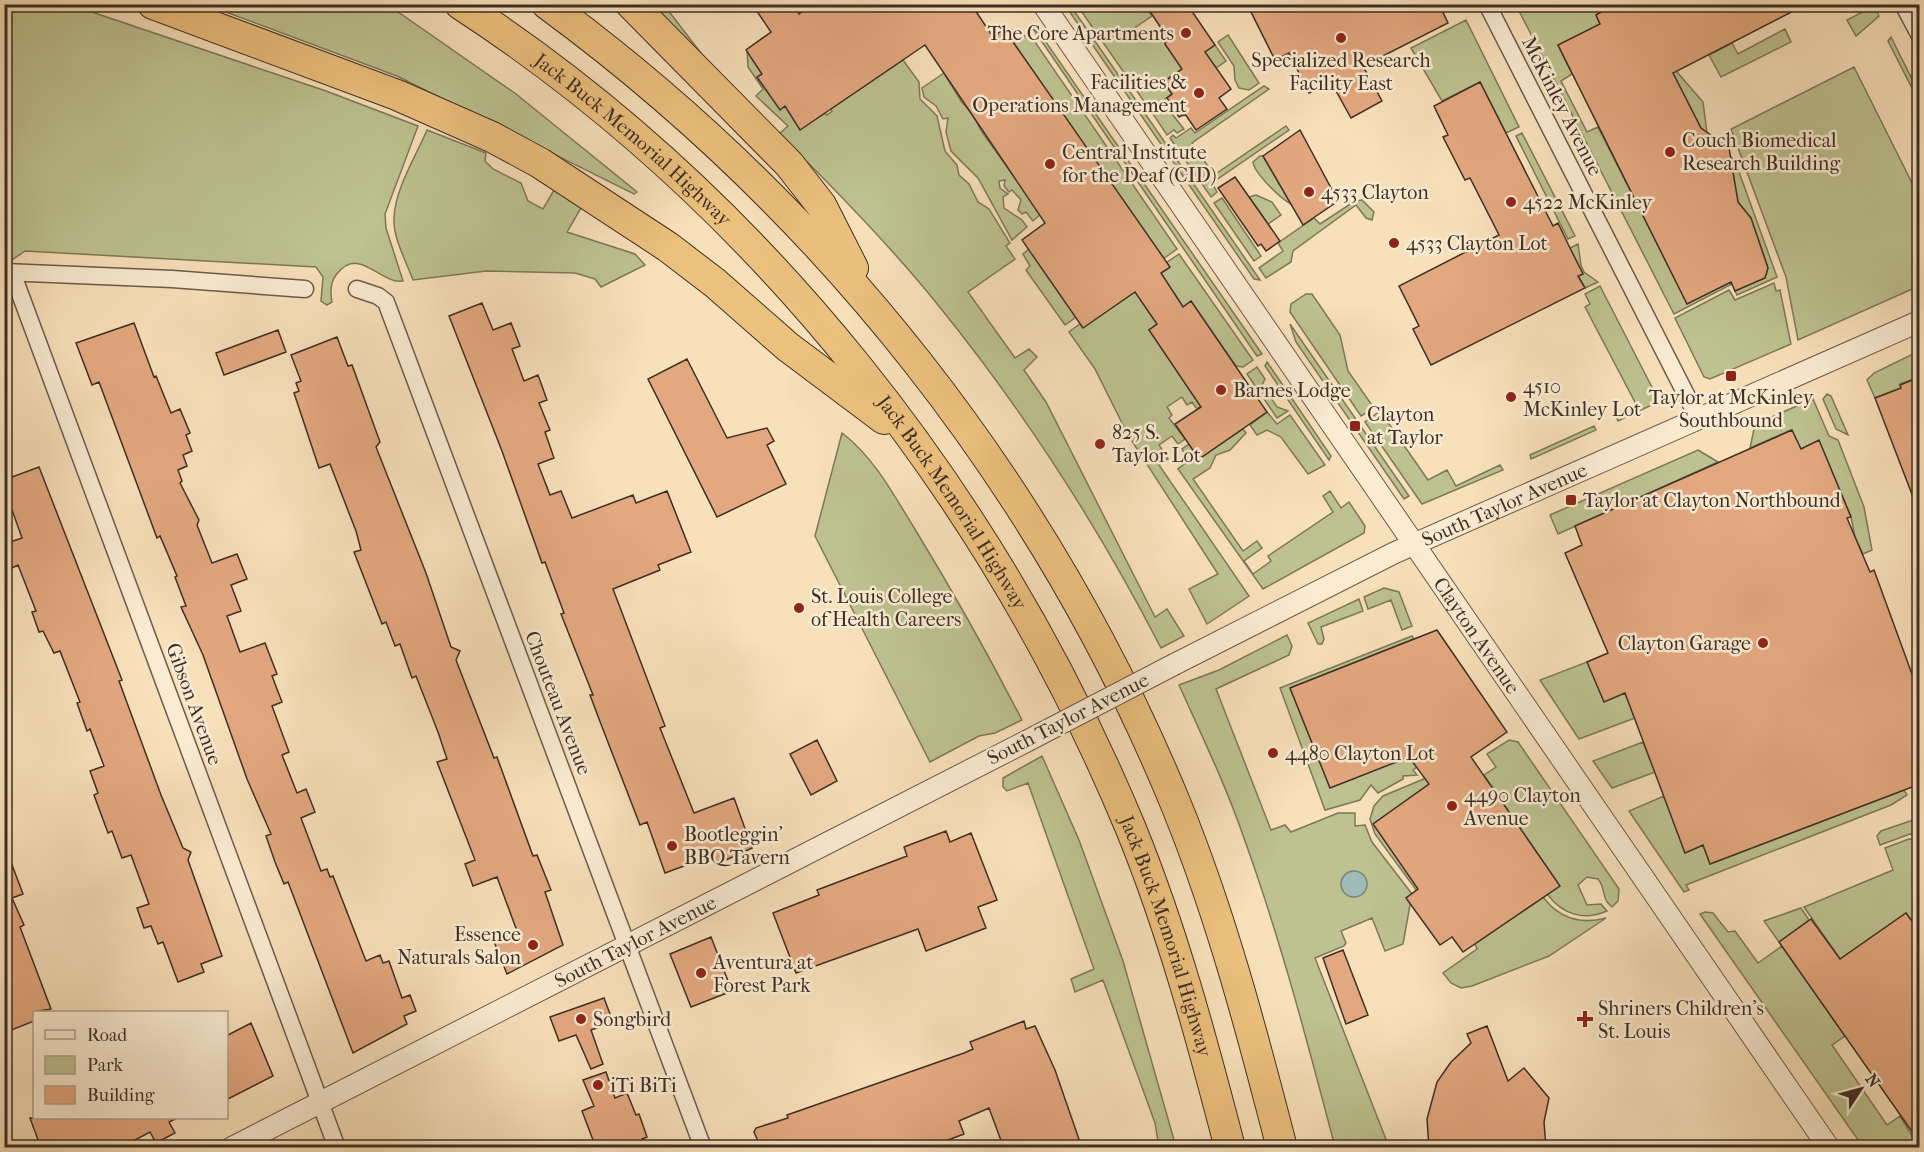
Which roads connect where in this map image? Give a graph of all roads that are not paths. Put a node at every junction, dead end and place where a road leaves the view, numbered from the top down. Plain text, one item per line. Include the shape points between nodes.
1 (153, 4) edge
2 (460, 4) edge
3 (547, 4) edge
4 (631, 4) edge
5 (1043, 4) edge
6 (1487, 4) edge
7 (1903, 4) edge
8 (1920, 36) edge
9 (9, 274) edge
10 (305, 289) dead end
11 (357, 289) dead end
12 (862, 293) junction
13 (1920, 321) edge
14 (1698, 418) junction
15 (915, 442) junction
16 (1414, 544) junction
17 (626, 944) junction
18 (319, 1102) junction
19 (1225, 1139) edge
20 (231, 1148) edge
21 (337, 1148) edge
22 (703, 1148) edge
23 (1282, 1148) edge
24 (1829, 1148) edge

1 - 15 highway via 398,95 540,163 668,247 788,347
2 - 15 highway, Jack Buck Memorial Highway via 605,112 719,215 822,324
3 - 12 highway via 702,129 811,236
4 - 12 highway via 789,164 821,205 848,255
5 - 16 street, Clayton Avenue
6 - 14 street, McKinley Avenue
7 - 8 street
9 - 10 street via 172,279
9 - 18 street, Gibson Avenue
11 - 17 street, Chouteau Avenue via 386,302
12 - 23 highway via 956,411 1000,475 1113,667 1178,809 1204,881 1250,1023
13 - 14 street, South Taylor Avenue
14 - 16 street, South Taylor Avenue
15 - 19 highway, Jack Buck Memorial Highway via 992,556 1069,692 1104,767 1159,904 1204,1048
16 - 17 street, South Taylor Avenue, bridge
16 - 24 street, Clayton Avenue
17 - 18 street, South Taylor Avenue
17 - 22 street, Chouteau Avenue
18 - 20 street, South Taylor Avenue
18 - 21 street, Gibson Avenue

